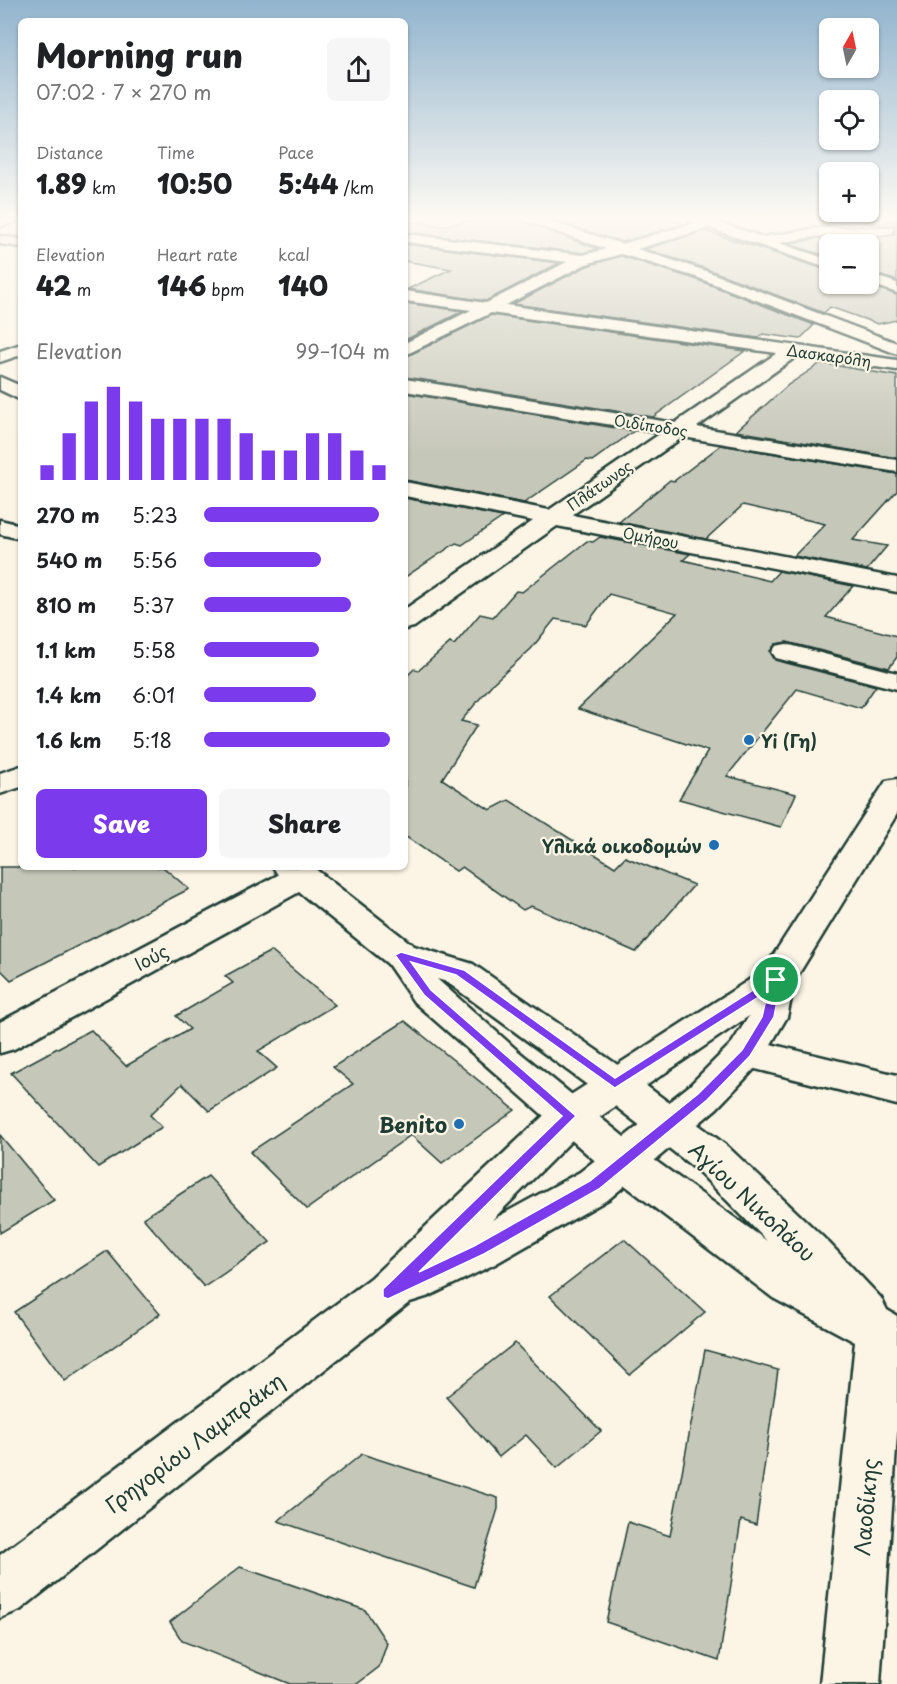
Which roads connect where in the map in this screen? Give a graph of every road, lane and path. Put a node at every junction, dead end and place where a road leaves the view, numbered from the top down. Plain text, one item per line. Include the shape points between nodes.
1 (416, 298) edge
2 (507, 298) edge
3 (762, 298) edge
4 (486, 308) junction
5 (408, 348) edge
6 (18, 350) edge
7 (794, 350) junction
8 (897, 350) edge
9 (0, 357) edge
10 (897, 365) edge
11 (0, 383) edge
12 (408, 385) edge
13 (18, 392) edge
14 (679, 430) junction
15 (897, 466) edge
16 (408, 490) edge
17 (553, 517) junction
18 (0, 527) edge
19 (18, 531) edge
20 (897, 585) edge
21 (408, 619) edge
22 (786, 652) dead end
23 (897, 681) edge
24 (18, 776) edge
25 (0, 785) edge
26 (894, 797) edge
27 (296, 872) edge
28 (401, 955) junction
29 (776, 980) junction
30 (0, 1038) edge
31 (746, 1053) junction
32 (615, 1084) junction
33 (897, 1090) edge
34 (570, 1116) junction
35 (668, 1125) junction
36 (624, 1161) junction
37 (388, 1293) junction
38 (888, 1338) edge
39 (0, 1590) edge
40 (850, 1684) edge

1 - 4 street, Δασκαρόλη
2 - 4 street
3 - 8 street
4 - 5 street
4 - 7 street, Δασκαρόλη
6 - 9 street
7 - 10 street, Δασκαρόλη
7 - 14 street, Πλάτωνος
11 - 13 street
12 - 14 street, Οιδίποδος
14 - 15 street, Οιδίποδος
14 - 17 street, Πλάτωνος
16 - 17 street, Ομήρου
17 - 20 street, Ομήρου
17 - 21 street, Πλάτωνος
18 - 19 street
22 - 23 street
24 - 25 street
26 - 29 street, Γρηγορίου Λαμπράκη
27 - 28 street, Αγίου Νικολάου
27 - 30 street, Ιούς
28 - 32 street, Αγίου Νικολάου via 460,973
28 - 34 street, Αγίου Νικολάου via 428,993
29 - 31 street, Γρηγορίου Λαμπράκη via 768,1017
29 - 32 street, Γρηγορίου Λαμπράκη
31 - 33 street
31 - 35 street, Γρηγορίου Λαμπράκη via 703,1097
32 - 34 street, Γρηγορίου Λαμπράκη
32 - 35 street, Αγίου Νικολάου
34 - 36 street, Αγίου Νικολάου
34 - 37 street, Γρηγορίου Λαμπράκη
35 - 36 street, Γρηγορίου Λαμπράκη
35 - 38 street, Αγίου Νικολάου via 734,1179
36 - 37 street, Γρηγορίου Λαμπράκη via 595,1185 479,1250
36 - 38 street, Αγίου Νικολάου via 790,1284
37 - 39 street, Γρηγορίου Λαμπράκη
38 - 40 street, Λαοδίκης

